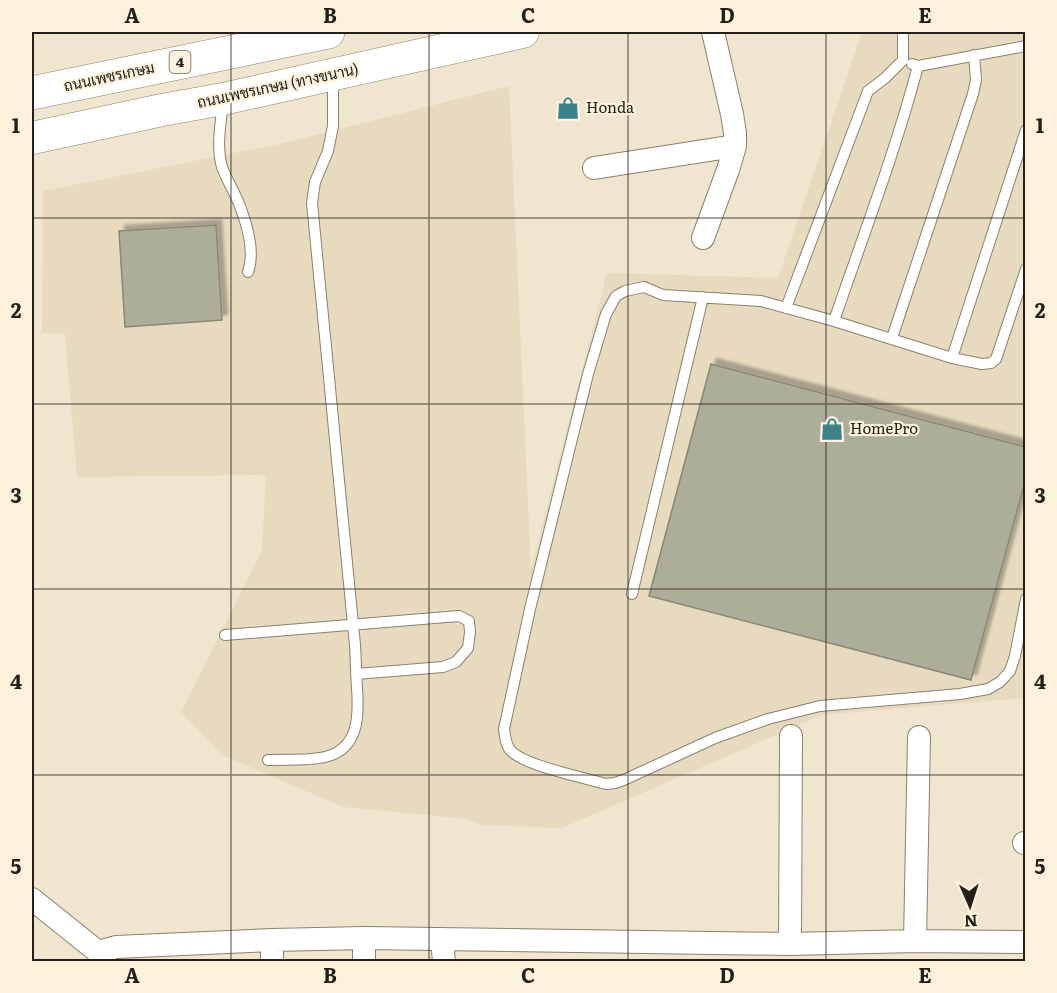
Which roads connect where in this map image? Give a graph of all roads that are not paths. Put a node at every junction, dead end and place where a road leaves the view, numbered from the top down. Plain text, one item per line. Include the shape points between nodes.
1 (328, 32) edge
2 (524, 32) edge
3 (713, 32) edge
4 (903, 32) edge
5 (1026, 46) edge
6 (974, 55) junction
7 (903, 60) junction
8 (918, 66) junction
9 (333, 74) junction
10 (32, 93) edge
11 (223, 99) junction
12 (1026, 130) edge
13 (32, 138) edge
14 (735, 146) junction
15 (594, 168) dead end
16 (703, 238) dead end
17 (1026, 269) edge
18 (248, 272) dead end
19 (703, 297) junction
20 (786, 308) junction
21 (834, 321) junction
22 (892, 338) junction
23 (952, 358) junction
24 (632, 594) dead end
25 (1026, 599) edge
26 (352, 625) junction
27 (225, 635) dead end
28 (357, 674) junction
29 (791, 736) dead end
30 (919, 736) dead end
31 (268, 760) dead end
32 (32, 899) edge
33 (364, 938) junction
34 (915, 941) junction
35 (1026, 942) edge
36 (790, 944) junction
37 (443, 950) edge
38 (272, 951) edge
39 (102, 957) edge
40 (364, 962) edge

1 - 10 highway, ถนนเพชรเกษม / 4
2 - 9 main road, ถนนเพชรเกษม (ทางขนาน)
3 - 14 street via 732,114
4 - 7 lane
5 - 6 lane
6 - 8 lane
6 - 22 lane via 974,94
7 - 8 lane
7 - 20 lane via 868,91
8 - 21 lane
9 - 11 main road, ถนนเพชรเกษม (ทางขนาน)
9 - 26 lane via 333,126 312,203
11 - 13 main road, ถนนเพชรเกษม (ทางขนาน)
11 - 18 lane via 219,139 222,166 241,208 249,238 252,261
12 - 23 lane
14 - 15 street
14 - 16 street
17 - 23 lane via 996,359 982,364
19 - 20 lane via 761,301
19 - 24 lane
19 - 25 lane via 663,295 644,287 616,296 606,314 530,609 504,729 512,752 530,763 606,784 615,783 768,719 820,706 988,689 1010,671
20 - 21 lane
21 - 22 lane
22 - 23 lane
26 - 27 lane
26 - 28 lane
26 - 28 lane via 459,616 469,621 468,648 456,662 442,667
28 - 31 lane via 358,714 353,735 345,747 323,757
29 - 36 street
30 - 34 street
32 - 39 street
33 - 37 street
33 - 38 street
33 - 40 street
34 - 35 street
34 - 36 street
36 - 37 street
38 - 39 street via 116,947

